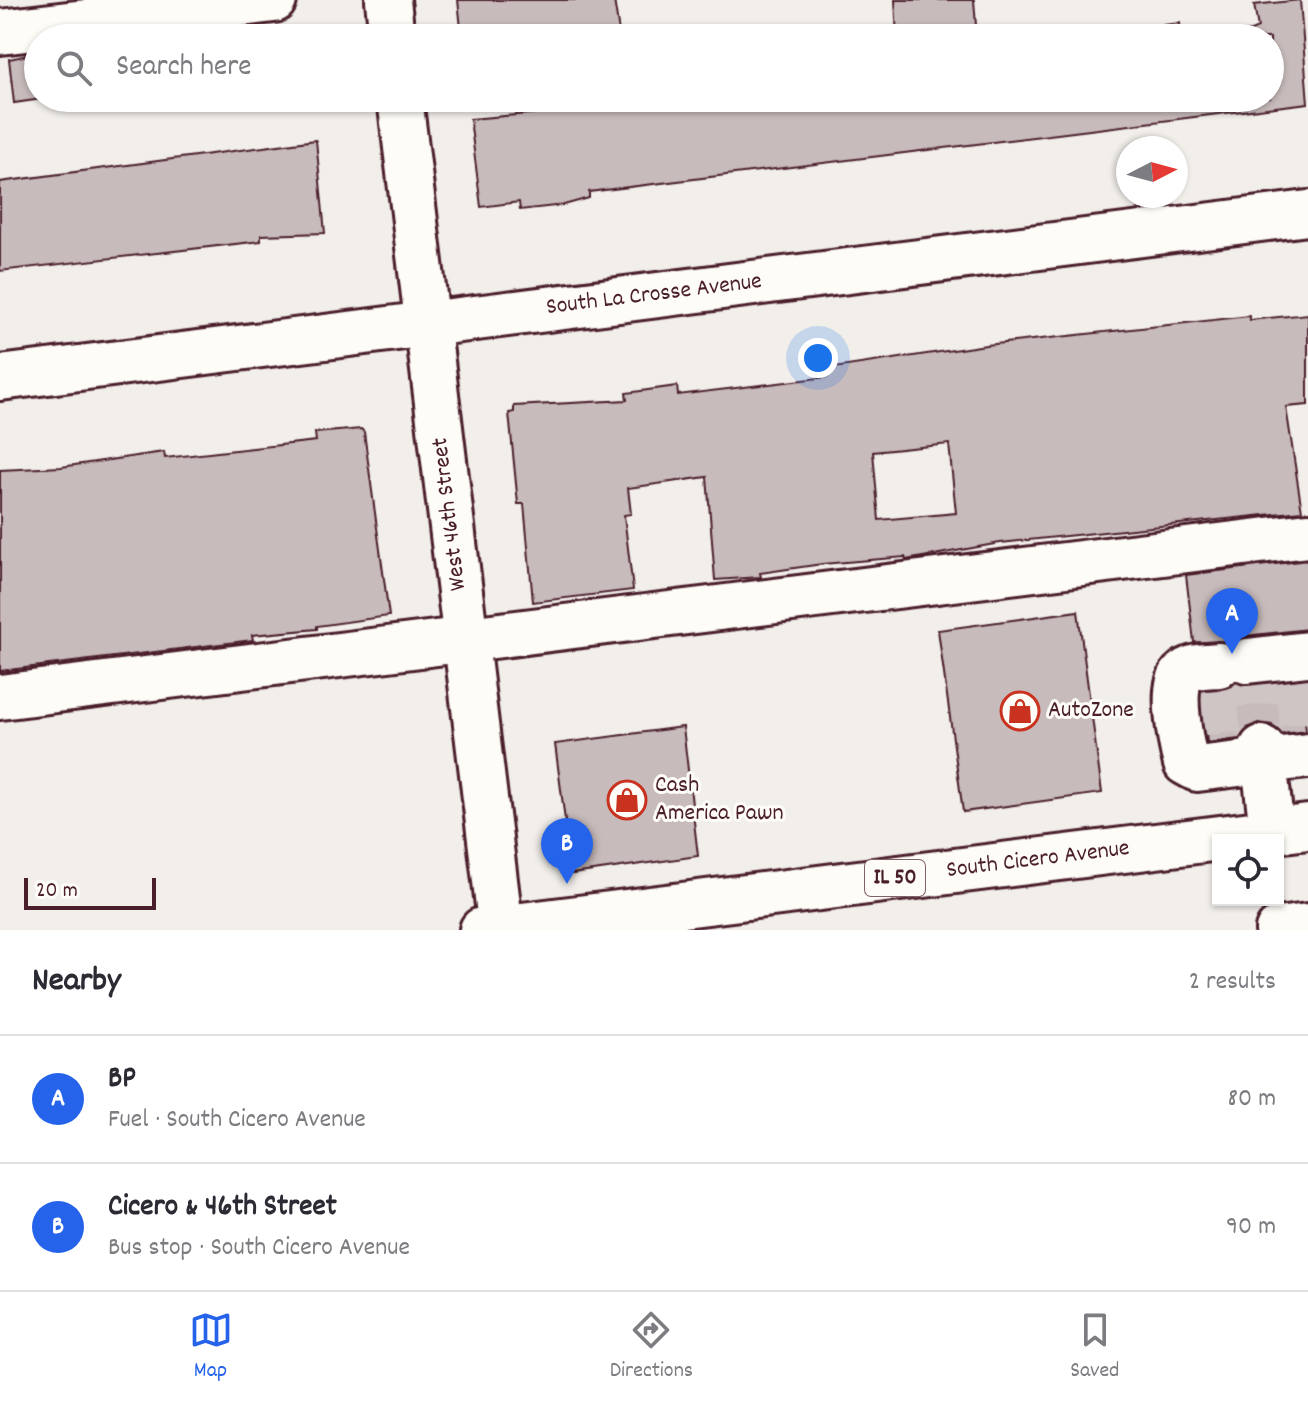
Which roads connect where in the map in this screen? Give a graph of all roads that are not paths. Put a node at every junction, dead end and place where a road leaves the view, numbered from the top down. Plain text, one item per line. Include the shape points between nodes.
1 (274, 0) edge
2 (388, 0) edge
3 (68, 24) edge
4 (391, 24) edge
5 (24, 29) edge
6 (0, 32) edge
7 (402, 112) edge
8 (1308, 213) edge
9 (427, 324) junction
10 (0, 378) edge
11 (1308, 535) edge
12 (466, 638) junction
13 (1300, 664) edge
14 (0, 697) edge
15 (1269, 755) edge
16 (1290, 829) edge
17 (1308, 926) edge
18 (494, 929) edge
19 (1278, 930) edge

1 - 3 street
2 - 4 street
5 - 6 street
7 - 9 street, West 46th Street
8 - 9 street, South La Crosse Avenue
9 - 10 street, South La Crosse Avenue
9 - 12 street, West 46th Street
11 - 12 street
12 - 14 street
12 - 18 street, West 46th Street
13 - 15 street via 1192,668 1180,676 1176,691 1186,763 1197,769
15 - 16 street
16 - 18 street, South Cicero Avenue / IL 50
17 - 19 street

